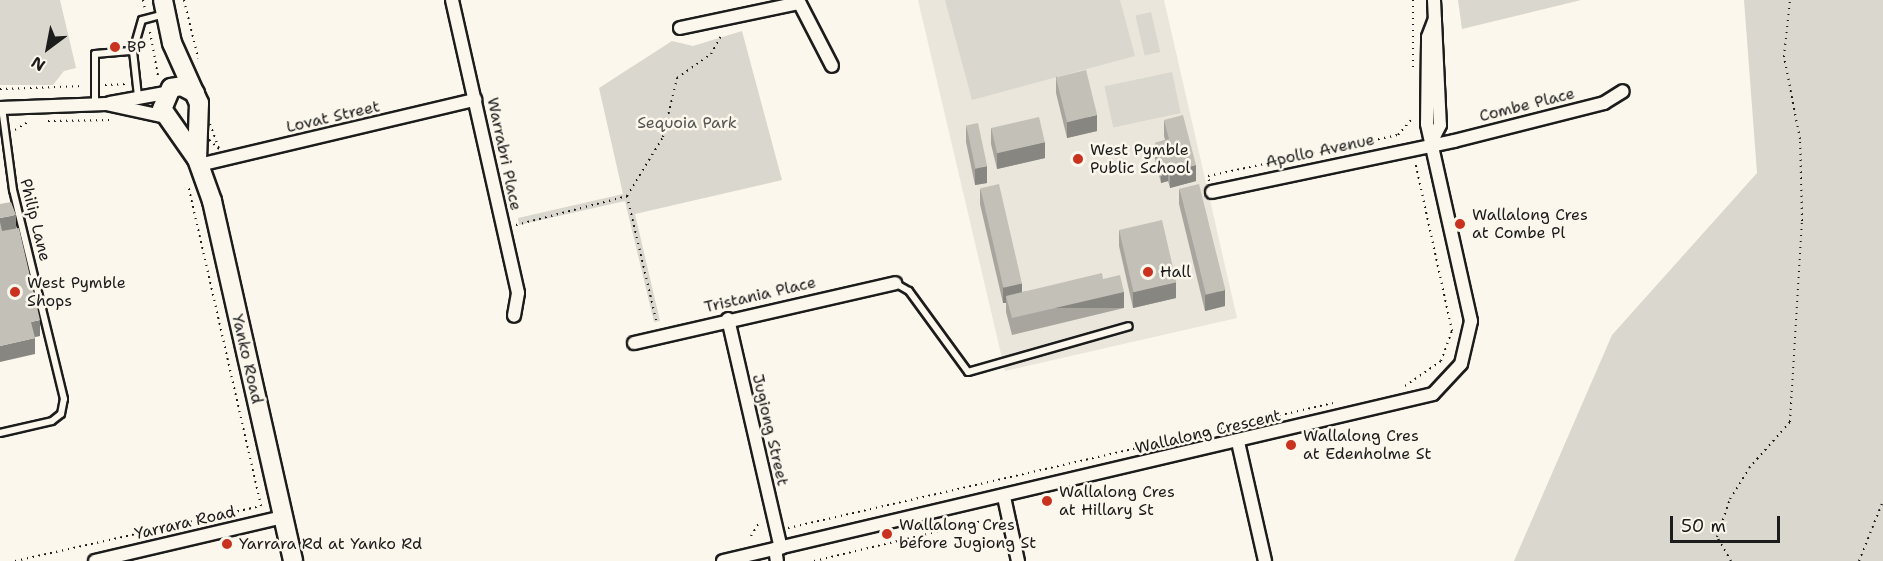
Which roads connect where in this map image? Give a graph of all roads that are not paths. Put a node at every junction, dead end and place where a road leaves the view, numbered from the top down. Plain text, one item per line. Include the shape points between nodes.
1 (452, 0) edge
2 (1434, 0) edge
3 (799, 1) edge
4 (164, 7) edge
5 (680, 27) dead end
6 (172, 43) junction
7 (133, 51) junction
8 (832, 66) dead end
9 (1623, 91) dead end
10 (167, 92) junction
11 (195, 93) junction
12 (138, 96) junction
13 (475, 100) junction
14 (100, 104) junction
15 (1, 108) edge
16 (197, 114) junction
17 (167, 118) junction
18 (1435, 140) junction
19 (194, 167) junction
20 (1212, 192) dead end
21 (895, 283) joint
22 (514, 316) dead end
23 (728, 319) junction
24 (1129, 326) dead end
25 (634, 343) dead end
26 (0, 433) edge
27 (1238, 442) junction
28 (1004, 497) junction
29 (283, 517) junction
30 (778, 553) edge
31 (95, 561) edge
32 (293, 561) edge
33 (723, 561) edge
34 (1018, 561) edge
35 (1265, 561) edge

1 - 13 street, Warrabri Place
2 - 18 street, Wallalong Crescent via 1440,124
3 - 5 street via 729,21
3 - 8 street
4 - 6 main road, Yanko Road
4 - 7 lane via 142,20
6 - 10 main road, Yanko Road
6 - 11 main road, Yanko Road
7 - 12 lane
7 - 14 lane via 95,54
9 - 18 street, Combe Place via 1604,103
10 - 11 main road via 182,86
10 - 12 street
10 - 17 main road, Yanko Road
11 - 16 main road, Yanko Road
12 - 14 street
13 - 19 street, Lovat Street
13 - 22 street, Warrabri Place via 518,293
14 - 15 street
14 - 17 street
15 - 26 lane, Philip Lane via 13,190 64,399 61,414 52,421
16 - 17 main road via 186,123
16 - 19 main road, Yanko Road
17 - 19 main road, Yanko Road
18 - 20 street, Apollo Avenue
18 - 27 street, Wallalong Crescent via 1471,321 1461,364 1449,380 1421,399
19 - 29 main road, Yanko Road
21 - 23 street, Tristania Place
21 - 24 lane via 909,291 968,372
23 - 25 street, Tristania Place
23 - 30 street, Jugiong Street
27 - 28 street, Wallalong Crescent
27 - 35 street
28 - 30 street, Wallalong Crescent
28 - 34 street
29 - 31 street, Yarrara Road
29 - 32 main road, Yanko Road
30 - 33 street, Wallalong Crescent

